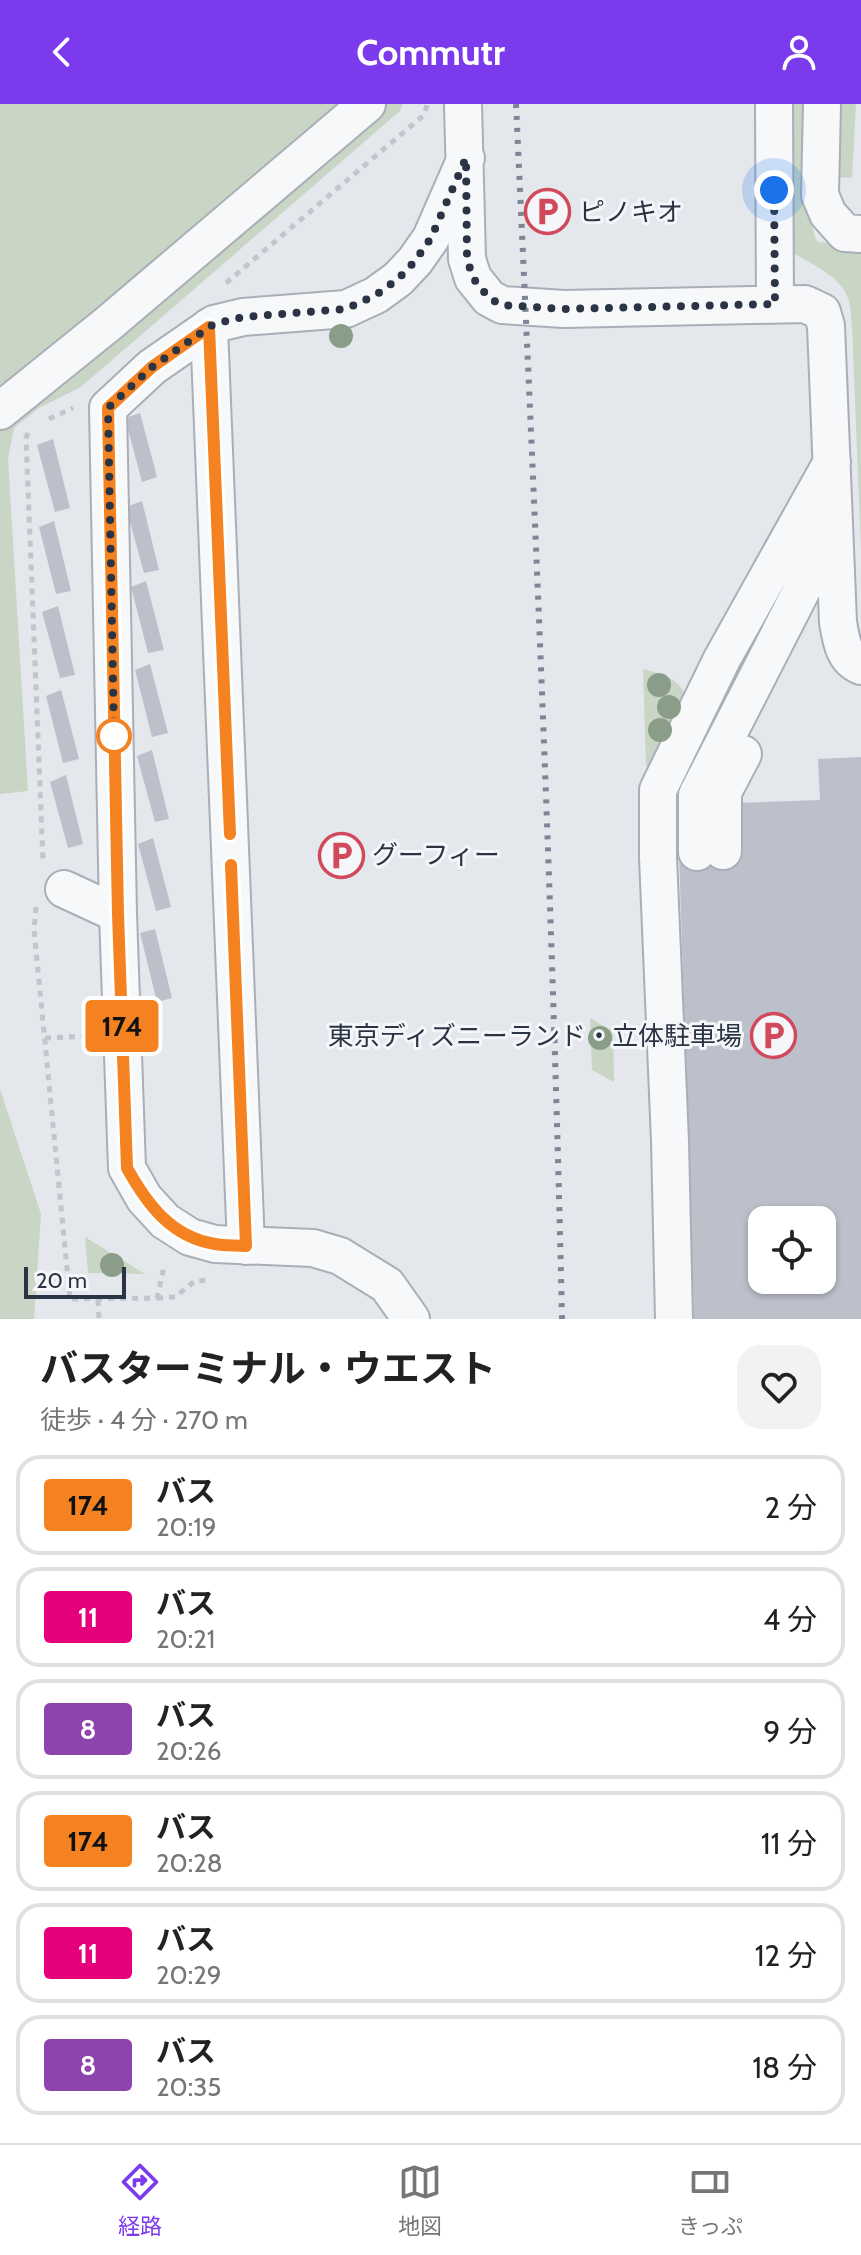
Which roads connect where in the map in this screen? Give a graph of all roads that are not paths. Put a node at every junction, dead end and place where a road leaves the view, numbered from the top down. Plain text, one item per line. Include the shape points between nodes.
1 (367, 104) edge
2 (463, 104) edge
3 (774, 104) edge
4 (822, 104) edge
5 (466, 158) junction
6 (861, 234) edge
7 (775, 304) junction
8 (209, 327) junction
9 (0, 411) edge
10 (832, 462) junction
11 (835, 524) junction
12 (837, 573) junction
13 (861, 666) edge
14 (64, 889) dead end
15 (118, 914) junction
16 (246, 1246) junction
17 (411, 1319) edge
18 (674, 1319) edge

1 - 9 lane
2 - 5 lane
3 - 7 lane
4 - 6 lane via 820,195 845,233
5 - 7 lane via 467,259 473,278 502,305 564,309
5 - 8 lane via 431,238 398,279 376,295 346,309 243,317
7 - 10 lane via 805,304 822,312
8 - 15 lane via 152,367 108,408
8 - 16 lane
10 - 11 lane
10 - 18 lane via 722,659 658,790
11 - 12 lane
11 - 12 lane via 697,795 710,851 723,792
12 - 13 lane via 842,645
14 - 15 lane
15 - 16 lane via 127,1168 165,1221 190,1237
16 - 17 lane via 313,1248 340,1256 387,1285

